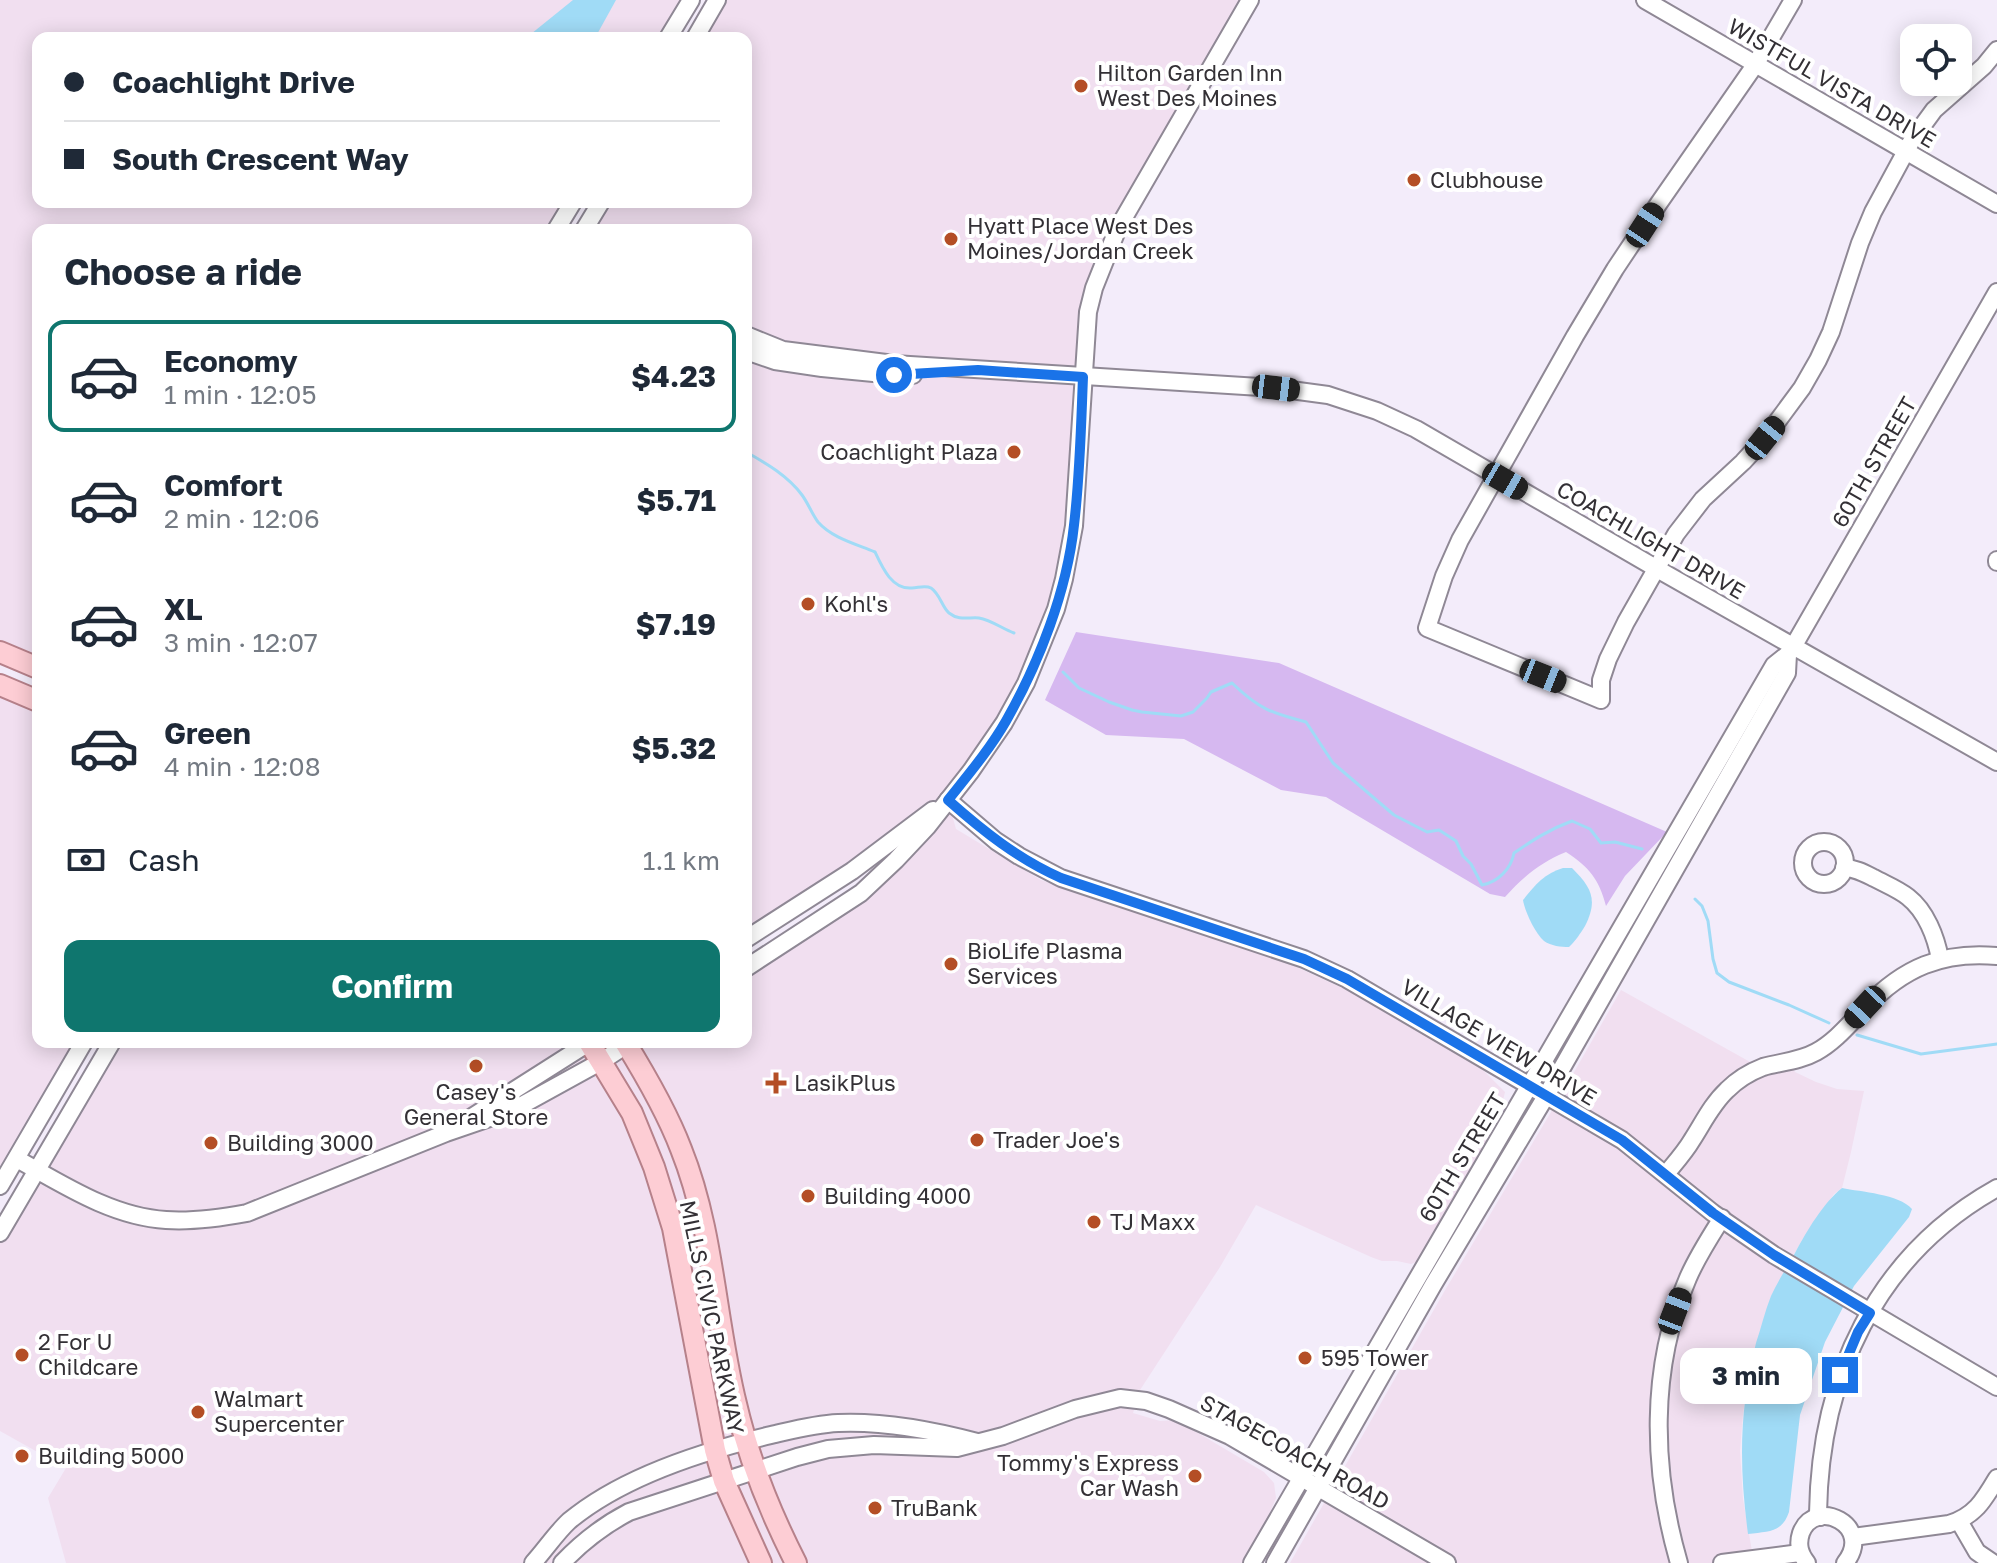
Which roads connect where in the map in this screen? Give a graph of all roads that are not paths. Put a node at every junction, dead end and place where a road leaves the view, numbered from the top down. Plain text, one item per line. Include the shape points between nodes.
1 (691, 0) edge
2 (717, 0) edge
3 (1250, 0) edge
4 (1645, 0) edge
5 (1793, 0) edge
6 (672, 32) edge
7 (698, 32) edge
8 (1997, 50) edge
9 (1755, 65) junction
10 (1905, 151) junction
11 (1997, 204) edge
12 (1997, 292) edge
13 (752, 337) edge
14 (752, 353) edge
15 (978, 370) junction
16 (1083, 377) junction
17 (1495, 476) junction
18 (1656, 569) junction
19 (1791, 650) junction
20 (0, 652) edge
21 (32, 665) edge
22 (0, 685) edge
23 (32, 698) edge
24 (1997, 762) edge
25 (948, 800) junction
26 (1844, 868) dead end
27 (752, 935) edge
28 (1997, 956) edge
29 (1940, 959) junction
30 (752, 964) edge
31 (81, 1048) edge
32 (108, 1048) edge
33 (581, 1048) edge
34 (594, 1048) edge
35 (621, 1048) edge
36 (631, 1048) edge
37 (602, 1061) junction
38 (1529, 1086) junction
39 (1546, 1096) junction
40 (446, 1133) junction
41 (17, 1159) junction
42 (37, 1170) junction
43 (1666, 1174) junction
44 (0, 1186) edge
45 (1997, 1188) edge
46 (1722, 1218) junction
47 (0, 1233) edge
48 (1863, 1308) junction
49 (1997, 1387) edge
50 (746, 1441) junction
51 (979, 1443) junction
52 (715, 1450) junction
53 (755, 1472) junction
54 (1302, 1478) junction
55 (1997, 1478) edge
56 (724, 1481) junction
57 (1319, 1488) junction
58 (1820, 1517) junction
59 (1959, 1521) junction
60 (1853, 1537) junction
61 (1804, 1558) edge
62 (533, 1563) edge
63 (562, 1563) edge
64 (761, 1563) edge
65 (796, 1563) edge
66 (1252, 1563) edge
67 (1275, 1563) edge
68 (1447, 1563) edge
69 (1679, 1563) edge
70 (1722, 1563) edge
71 (1845, 1563) edge
72 (1993, 1563) edge

1 - 6 street
2 - 7 street
3 - 16 street via 1118,228 1088,312
4 - 9 street, WISTFUL VISTA DRIVE
5 - 9 street
8 - 10 street via 1934,110
9 - 10 street, WISTFUL VISTA DRIVE
9 - 17 street via 1615,269
10 - 11 street, WISTFUL VISTA DRIVE
10 - 18 street via 1873,212 1831,332 1802,388 1765,438 1689,515
12 - 19 street, 60TH STREET
13 - 15 street, COACHLIGHT DRIVE via 814,355
14 - 15 street, COACHLIGHT DRIVE via 775,361 894,375
15 - 16 street, COACHLIGHT DRIVE
16 - 17 street, COACHLIGHT DRIVE via 1328,395 1416,429
16 - 25 street via 1074,526 1056,609 1004,723
17 - 18 street, COACHLIGHT DRIVE
17 - 18 street via 1460,540 1427,628 1601,700 1608,659
18 - 19 street, COACHLIGHT DRIVE
19 - 24 street, COACHLIGHT DRIVE
19 - 38 street, 60TH STREET via 1774,665
19 - 39 street, 60TH STREET via 1787,673
20 - 21 main road
22 - 23 main road
25 - 27 street
25 - 30 street via 861,893
25 - 38 street, VILLAGE VIEW DRIVE via 996,841 1044,870 1304,959 1388,1001
26 - 29 street via 1909,897 1930,926
28 - 29 street
29 - 43 street via 1885,987 1814,1053 1761,1068 1734,1084
31 - 41 street
32 - 42 street
33 - 40 street
34 - 37 main road, MILLS CIVIC PARKWAY
35 - 37 street
36 - 50 main road, MILLS CIVIC PARKWAY via 682,1150 692,1183
37 - 40 street via 513,1110
37 - 52 main road, MILLS CIVIC PARKWAY via 632,1113 673,1228
38 - 39 street, VILLAGE VIEW DRIVE
38 - 54 street, 60TH STREET
39 - 43 street, VILLAGE VIEW DRIVE via 1622,1140
39 - 57 street, 60TH STREET
40 - 42 street via 247,1213 217,1218 164,1220 130,1213
41 - 42 street
41 - 44 street
42 - 47 street
43 - 46 street, VILLAGE VIEW DRIVE
45 - 48 street via 1925,1241
46 - 48 street, VILLAGE VIEW DRIVE
46 - 69 street via 1675,1311 1659,1401 1661,1478
48 - 49 street, VILLAGE VIEW DRIVE
48 - 58 street via 1829,1414
50 - 51 street via 835,1423 874,1423
50 - 52 street
50 - 53 main road, MILLS CIVIC PARKWAY
51 - 53 street, STAGECOACH ROAD via 957,1448 828,1449
51 - 54 street, STAGECOACH ROAD via 1120,1398 1146,1401 1189,1417
52 - 56 main road, MILLS CIVIC PARKWAY
52 - 62 street via 637,1479 595,1502 567,1523
53 - 56 street, STAGECOACH ROAD
53 - 65 main road, MILLS CIVIC PARKWAY
54 - 57 street, STAGECOACH ROAD
54 - 66 street, 60TH STREET
55 - 59 street via 1985,1499
56 - 63 street, STAGECOACH ROAD via 607,1523
56 - 64 main road, MILLS CIVIC PARKWAY
57 - 67 street, 60TH STREET
57 - 68 street, STAGECOACH ROAD
58 - 60 street via 1842,1521
58 - 61 street via 1811,1520 1800,1536
59 - 60 street
59 - 72 street via 1977,1552
60 - 71 street
61 - 70 street

